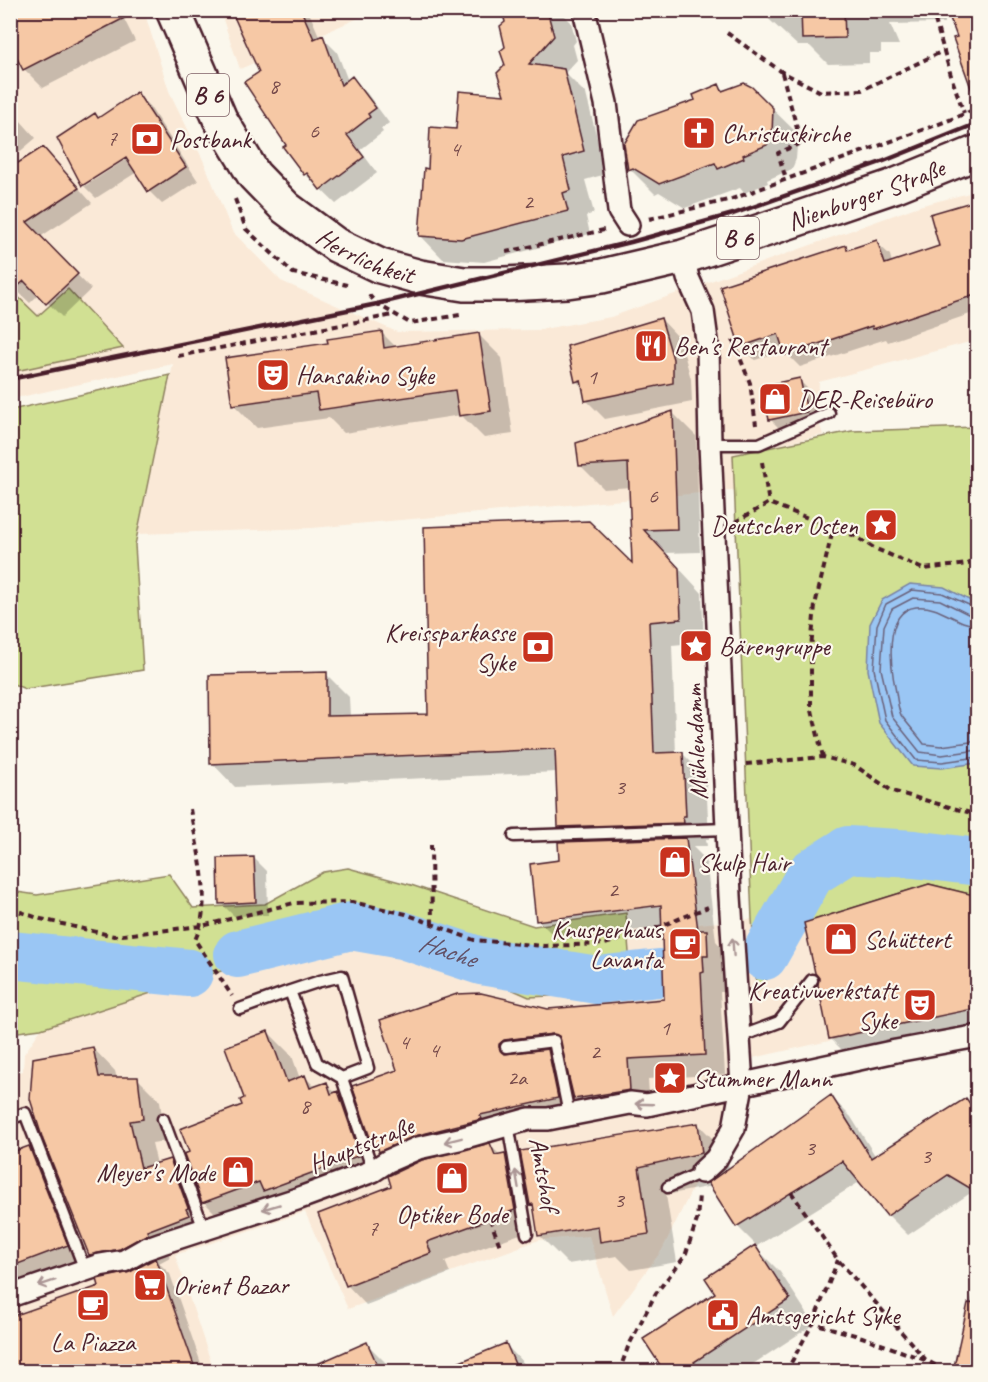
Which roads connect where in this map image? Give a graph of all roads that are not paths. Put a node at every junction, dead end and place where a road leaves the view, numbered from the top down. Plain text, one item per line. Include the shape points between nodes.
1 (173, 10) edge
2 (584, 10) edge
3 (978, 152) edge
4 (628, 225) road end
5 (683, 256) junction
6 (829, 413) dead end
7 (710, 444) junction
8 (727, 829) junction
9 (514, 836) dead end
10 (812, 980) dead end
11 (290, 992) junction
12 (240, 1009) road end
13 (739, 1036) junction
14 (978, 1036) edge
15 (506, 1047) dead end
16 (342, 1078) junction
17 (742, 1085) junction
18 (569, 1114) junction
19 (10, 1119) edge
20 (163, 1119) dead end
21 (508, 1124) junction
22 (373, 1171) junction
23 (702, 1172) joint
24 (668, 1186) dead end
25 (204, 1229) junction
26 (526, 1234) dead end
27 (85, 1270) junction
28 (10, 1296) edge

1 - 5 main road, Herrlichkeit / B 6 via 220,119 254,175 286,208 354,254 390,269 464,284 567,281
2 - 4 street via 606,103 619,211
3 - 5 main road, Nienburger Straße / B 6 via 894,186
5 - 7 street, Mühlendamm via 688,279 703,311 708,348
6 - 7 lane via 759,444
7 - 8 street, Mühlendamm
8 - 9 lane
13 -> 8 street, Mühlendamm
10 - 13 lane via 779,1022
11 - 12 lane
11 - 16 lane via 317,1063
11 - 16 lane via 342,976 368,1068
13 - 17 street, Mühlendamm
14 - 17 street, Hauptstraße
15 - 18 lane via 554,1041
16 - 22 lane
17 -> 18 street, Hauptstraße via 647,1105 630,1103
17 - 23 street via 734,1128 716,1159
18 - 21 street, Hauptstraße
19 - 27 lane via 25,1113
20 - 25 lane
21 -> 22 street, Hauptstraße via 418,1148
26 -> 21 lane, Amtshof
22 -> 25 street, Hauptstraße
23 - 24 lane
25 - 27 street, Hauptstraße via 145,1249 124,1261
27 -> 28 street, Hauptstraße

